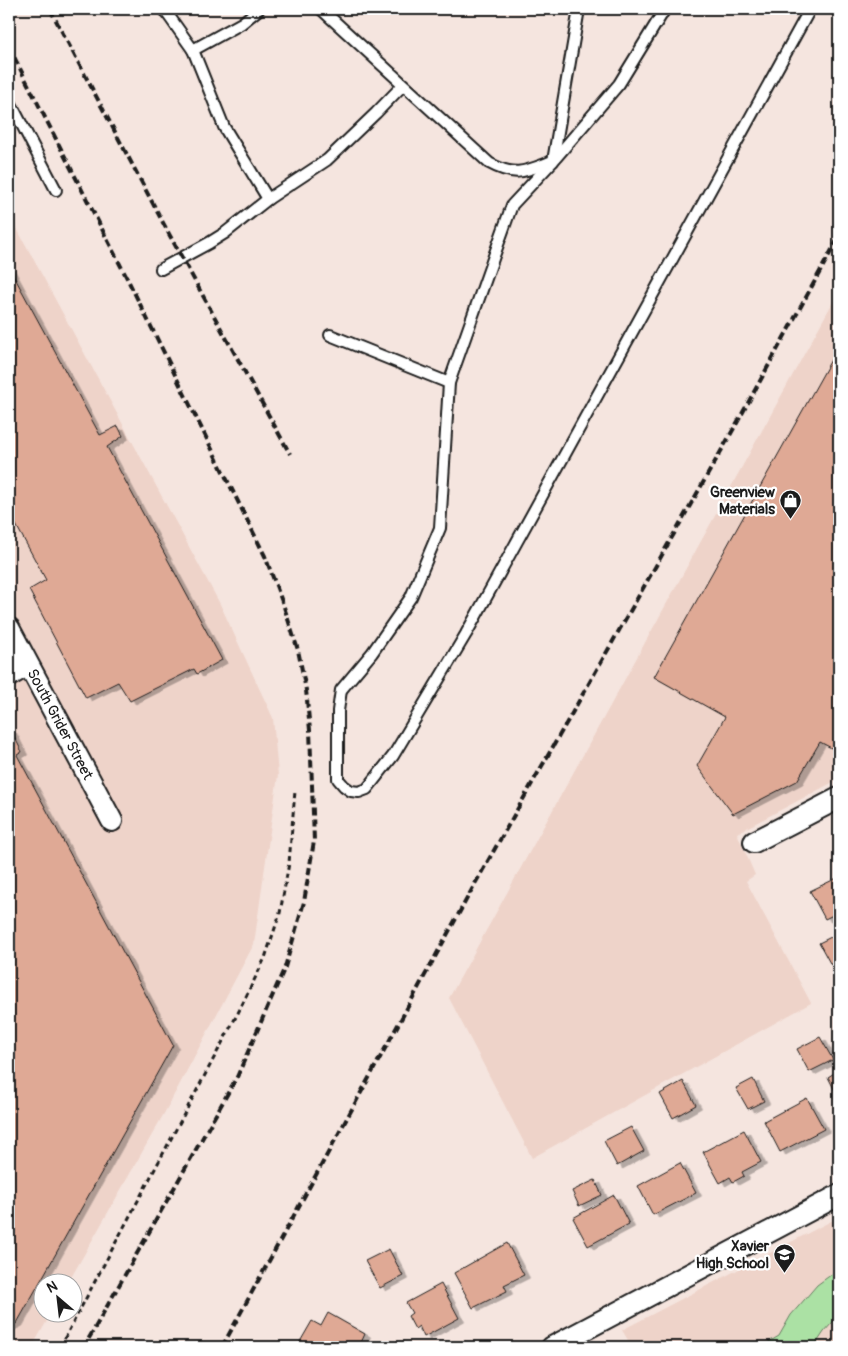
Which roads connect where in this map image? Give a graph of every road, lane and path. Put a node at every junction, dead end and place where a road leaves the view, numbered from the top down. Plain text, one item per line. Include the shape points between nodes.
1 (164, 9) edge
2 (259, 9) edge
3 (321, 9) edge
4 (579, 9) edge
5 (665, 9) edge
6 (810, 9) edge
7 (193, 50) junction
8 (404, 85) junction
9 (9, 100) edge
10 (553, 161) junction
11 (56, 190) dead end
12 (268, 199) junction
13 (161, 269) dead end
14 (330, 335) dead end
15 (449, 383) junction
16 (9, 628) edge
17 (28, 665) junction
18 (9, 676) edge
19 (295, 791) dead end
20 (839, 798) edge
21 (112, 821) dead end
22 (754, 842) dead end
23 (839, 1195) edge
24 (60, 1347) edge
25 (552, 1347) edge

1 - 7 lane
2 - 7 lane via 242,23
3 - 8 lane
4 - 10 lane
5 - 10 lane via 619,84
6 - 15 lane via 466,634 393,756 367,789 350,791 338,779 341,690 411,598 440,528
7 - 12 lane via 224,127
8 - 10 lane via 499,169 514,173
8 - 12 lane via 327,160
9 - 11 lane
10 - 15 lane via 512,205
12 - 13 lane via 225,233
14 - 15 lane
16 - 17 street, South Grider Street
17 - 18 street
17 - 21 street, South Grider Street
19 - 24 path via 290,863 280,913 266,958
20 - 22 street
23 - 25 street

